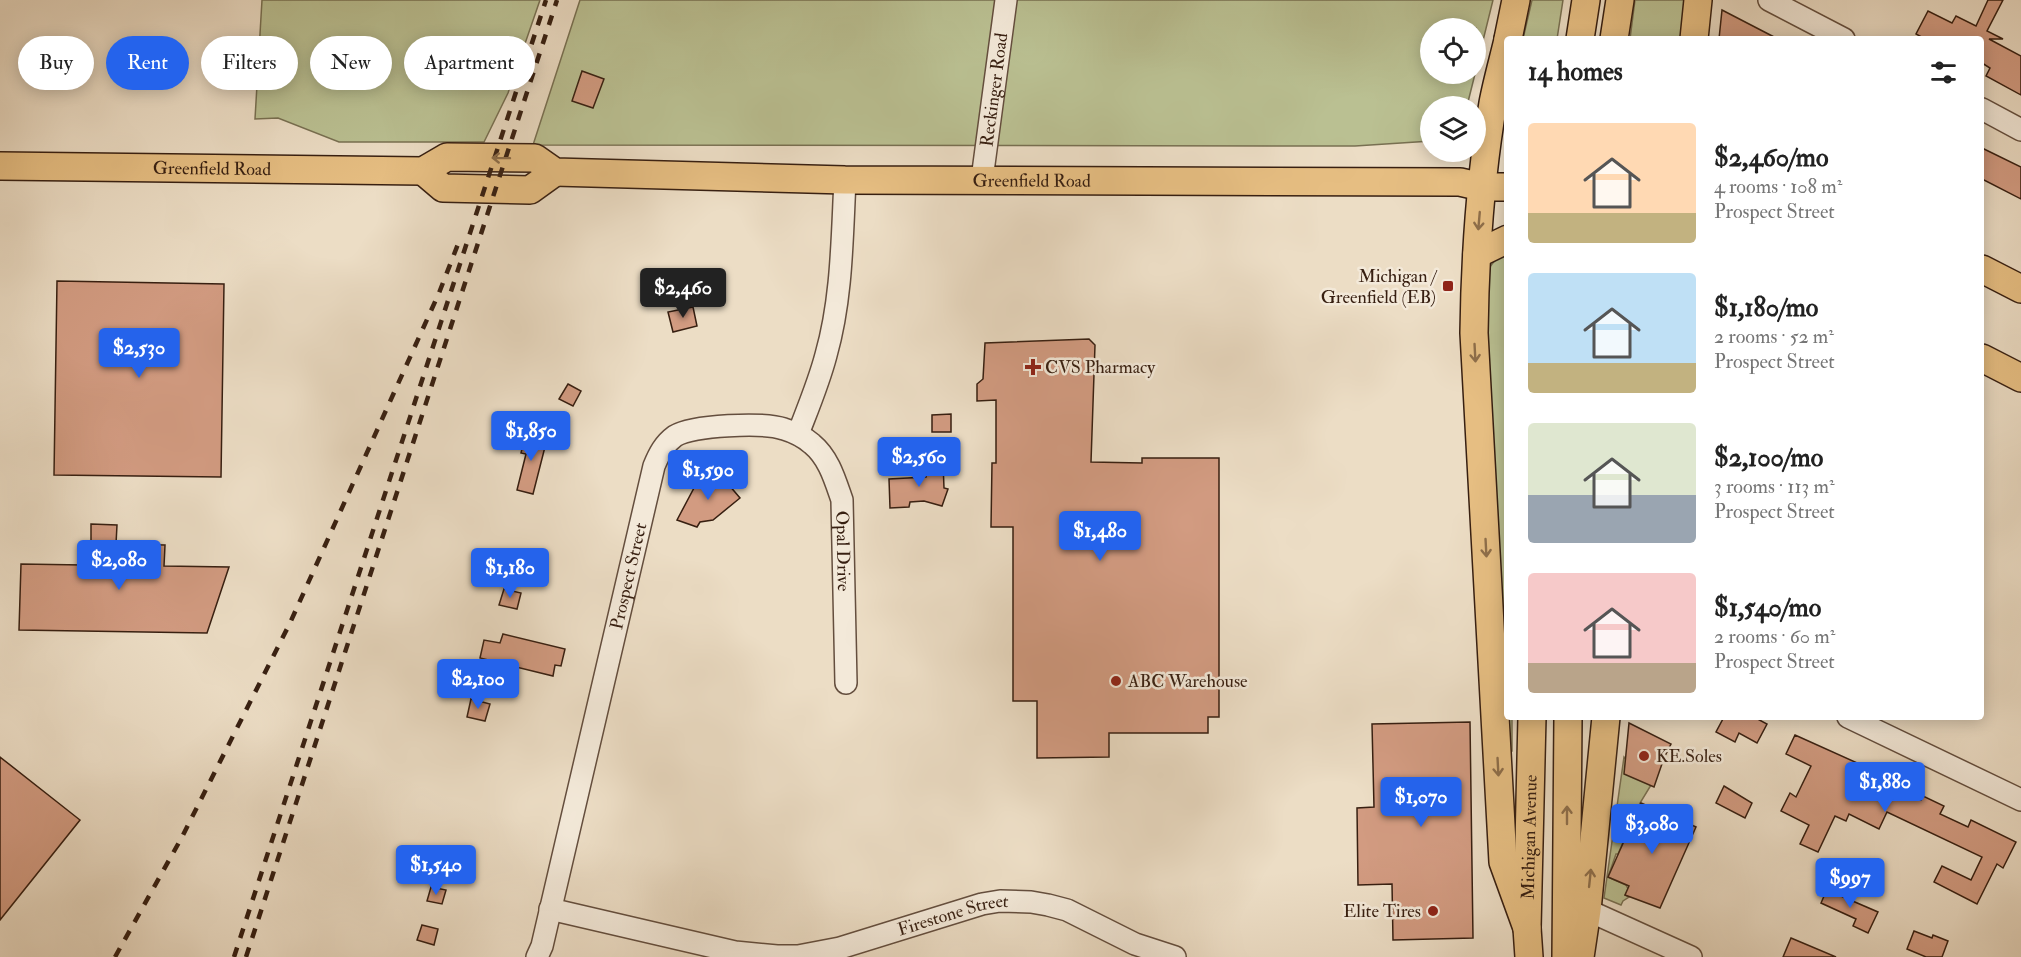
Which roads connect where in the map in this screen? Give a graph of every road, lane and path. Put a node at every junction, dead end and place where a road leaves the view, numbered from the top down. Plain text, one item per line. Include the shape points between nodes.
1 (1006, 0) edge
2 (1516, 0) edge
3 (1586, 0) edge
4 (1620, 0) edge
5 (1698, 0) edge
6 (1769, 0) edge
7 (1509, 36) edge
8 (1580, 36) edge
9 (1614, 36) edge
10 (1694, 36) edge
11 (1838, 36) edge
12 (1504, 57) edge
13 (1497, 87) junction
14 (1504, 103) edge
15 (1984, 110) edge
16 (2021, 130) edge
17 (0, 166) edge
18 (982, 179) junction
19 (845, 180) junction
20 (1495, 187) edge
21 (1504, 240) edge
22 (1477, 254) junction
23 (1984, 270) edge
24 (2021, 289) edge
25 (1984, 359) edge
26 (2021, 378) edge
27 (798, 434) junction
28 (846, 683) dead end
29 (1532, 720) edge
30 (1568, 720) edge
31 (1606, 720) edge
32 (1854, 720) edge
33 (2021, 800) edge
34 (550, 909) junction
35 (1587, 910) junction
36 (1527, 928) junction
37 (537, 957) edge
38 (1175, 957) edge
39 (1528, 957) edge
40 (1566, 957) edge
41 (1580, 957) edge
42 (1691, 957) edge

1 - 18 street, Reckinger Road
2 - 7 main road
3 - 8 main road
4 - 9 main road
5 - 10 main road
6 - 11 street
12 - 13 main road
13 - 14 main road
13 - 20 main road
15 - 16 street
17 - 19 main road, Greenfield Road via 423,171 447,157 535,158 555,172
18 - 19 main road, Greenfield Road
18 - 20 main road, Greenfield Road via 1460,183
19 - 27 street via 841,270 831,333 818,384
20 -> 22 main road
21 - 22 main road
22 -> 36 main road via 1474,333 1503,862
23 - 24 main road
25 - 26 main road
27 - 28 street, Opal Drive via 822,453 842,500
27 - 34 street, Prospect Street via 769,426 695,428 675,436 659,453
29 - 36 main road, Michigan Avenue
40 -> 30 main road, Michigan Avenue
35 -> 31 main road
32 - 33 street
34 - 37 street, Prospect Street
34 - 38 street, Firestone Street via 735,952 798,956 840,948 982,904 1031,902 1067,910 1135,944
35 - 41 main road
35 - 42 street
36 - 39 main road, Michigan Avenue

